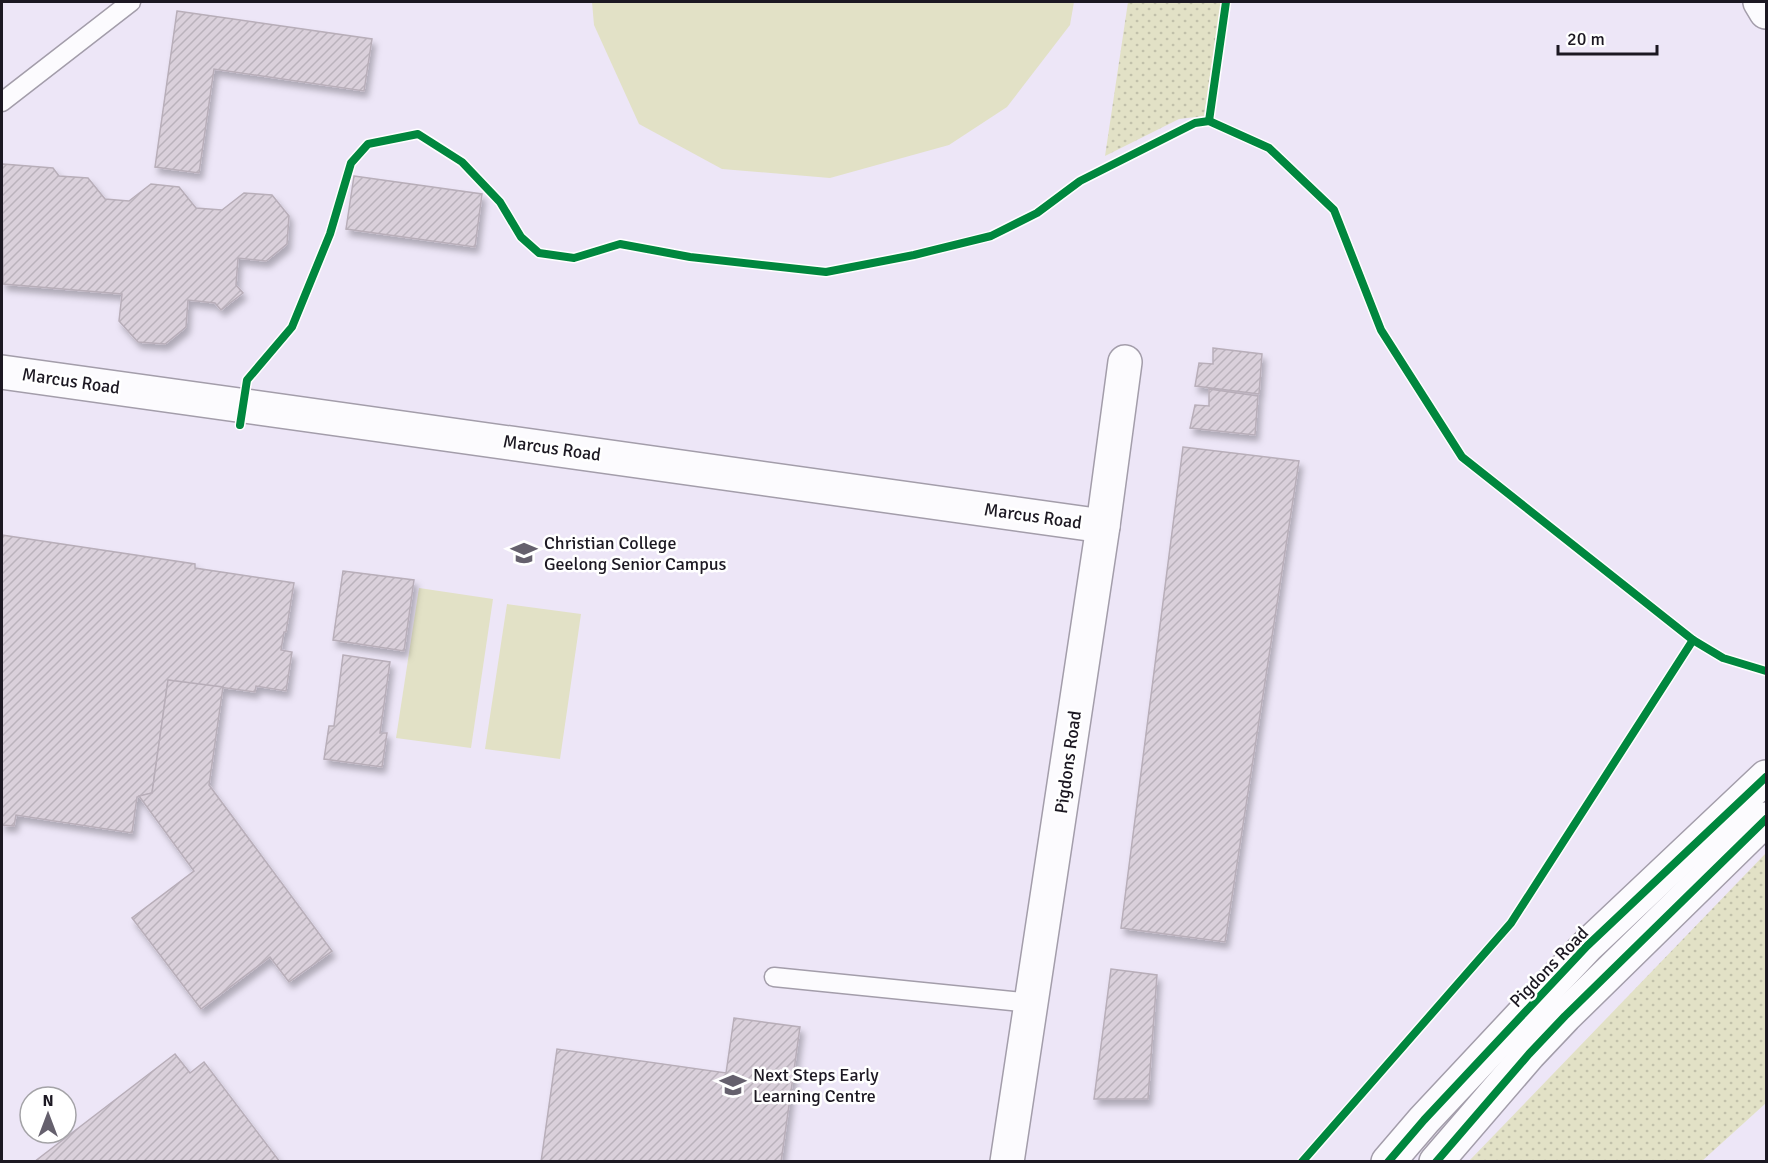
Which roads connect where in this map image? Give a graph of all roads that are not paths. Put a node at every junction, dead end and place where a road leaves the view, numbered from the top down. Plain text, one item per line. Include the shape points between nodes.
1 (130, 2) edge
2 (1760, 2) edge
3 (1767, 12) edge
4 (2, 102) edge
5 (1125, 362) dead end
6 (2, 372) edge
7 (1103, 526) junction
8 (1767, 777) edge
9 (1767, 819) edge
10 (774, 977) dead end
11 (1032, 1003) junction
12 (1007, 1161) edge
13 (1388, 1161) edge
14 (1436, 1161) edge

1 - 4 lane
2 - 3 main road
5 - 7 main road, Pigdons Road
6 - 7 main road, Marcus Road
7 - 11 main road, Pigdons Road
8 - 13 main road, Pigdons Road via 1587,946
9 - 14 main road via 1565,1016
10 - 11 lane
11 - 12 main road, Pigdons Road

